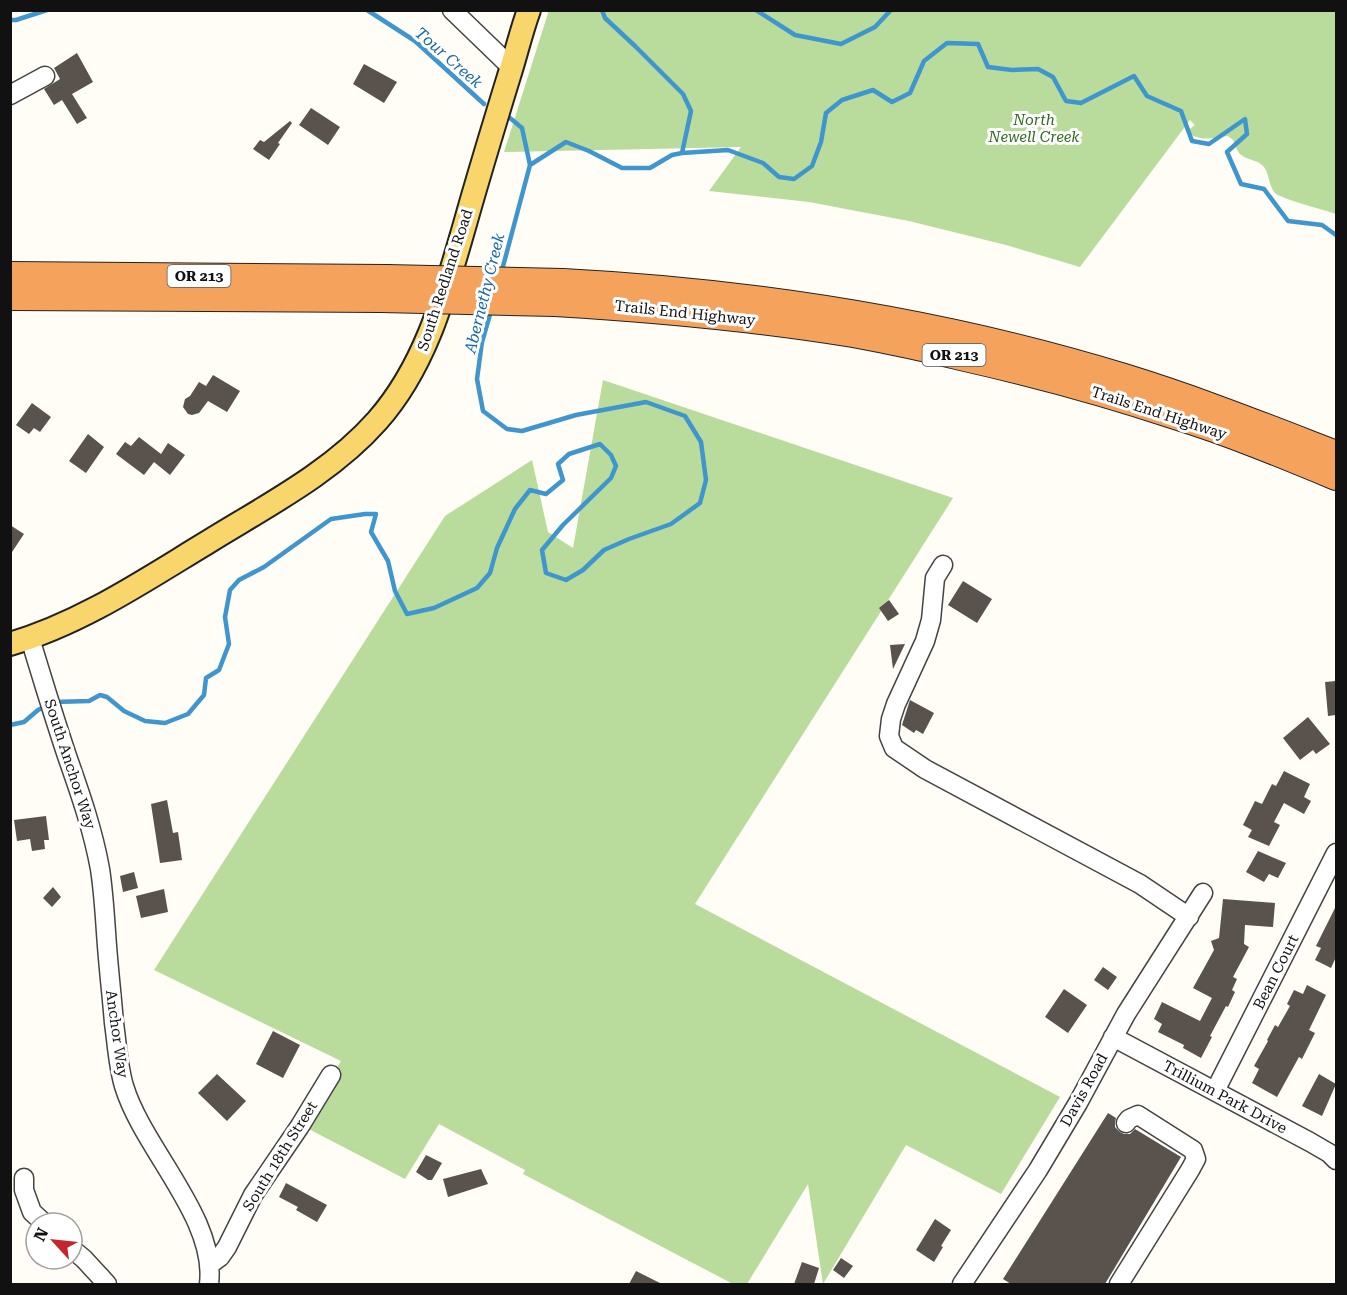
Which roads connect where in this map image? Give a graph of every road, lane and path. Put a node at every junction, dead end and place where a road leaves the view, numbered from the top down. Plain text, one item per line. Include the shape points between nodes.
1 (452, 10) edge
2 (529, 10) edge
3 (512, 68) junction
4 (45, 76) dead end
5 (10, 95) edge
6 (10, 275) edge
7 (384, 288) junction
8 (559, 292) junction
9 (10, 297) edge
10 (1336, 454) edge
11 (1336, 477) edge
12 (943, 565) dead end
13 (20, 641) edge
14 (1336, 853) edge
15 (103, 891) joint
16 (1203, 893) dead end
17 (1189, 917) junction
18 (1113, 1037) junction
19 (331, 1075) dead end
20 (1215, 1091) junction
21 (1125, 1123) dead end
22 (1334, 1151) edge
23 (24, 1178) dead end
24 (32, 1211) edge
25 (84, 1259) edge
26 (208, 1265) junction
27 (1122, 1280) edge
28 (107, 1284) edge
29 (209, 1284) edge
30 (963, 1284) edge

1 - 3 street
2 - 3 main road, South Redland Road
3 - 13 main road, South Redland Road via 428,338 412,373 378,421 344,453 296,488 122,594
4 - 5 street
6 - 7 highway, Trails End Highway / OR 213
7 - 8 highway, Trails End Highway / OR 213, bridge
7 - 9 highway, Trails End Highway / OR 213
8 - 10 highway, Trails End Highway / OR 213 via 651,287 826,308 927,327 1124,377
8 - 11 highway, Trails End Highway / OR 213 via 644,308 804,326 907,344 1049,378 1176,416
12 - 17 street via 935,578 925,642 891,719 894,748 925,769 1140,884
13 - 15 street, South Anchor Way via 45,689 84,802
14 - 20 street, Bean Court
15 - 26 street, Anchor Way via 113,1012 124,1085 141,1127 199,1228
16 - 17 street, Davis Road
17 - 18 street, Davis Road
18 - 20 street, Trillium Park Drive
18 - 30 street, Davis Road via 1038,1170
19 - 26 street, South 18th Street via 253,1195 227,1247
20 - 22 street, Trillium Park Drive
21 - 27 street via 1138,1115 1193,1150 1196,1159
23 - 24 street
25 - 28 street
26 - 29 street, Anchor Way

